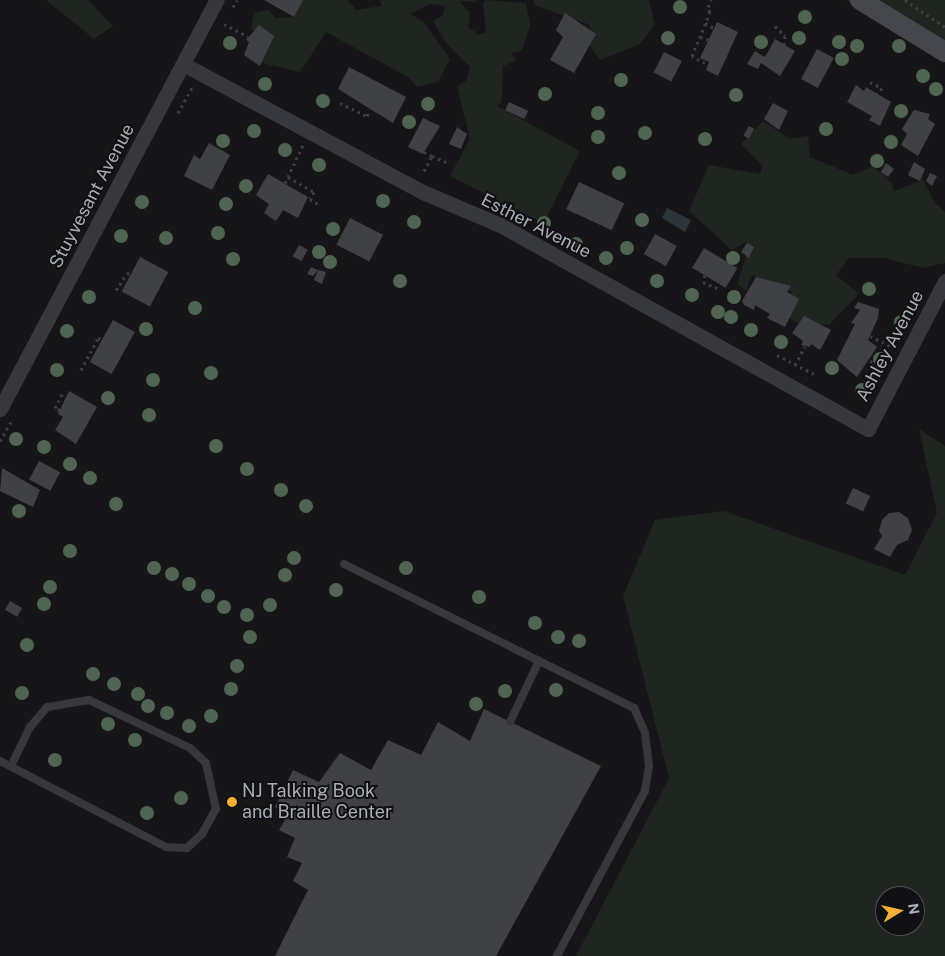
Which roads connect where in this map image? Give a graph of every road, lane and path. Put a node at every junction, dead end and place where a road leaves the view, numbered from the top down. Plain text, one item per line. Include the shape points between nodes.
1 (217, 0) edge
2 (711, 0) edge
3 (860, 0) edge
4 (905, 0) edge
5 (706, 23) junction
6 (224, 24) dead end
7 (775, 26) dead end
8 (945, 27) edge
9 (714, 28) dead end
10 (700, 36) junction
11 (248, 37) dead end
12 (709, 40) dead end
13 (784, 45) dead end
14 (945, 52) edge
15 (705, 63) dead end
16 (183, 64) junction
17 (870, 82) dead end
18 (878, 94) dead end
19 (340, 103) dead end
20 (369, 109) dead end
21 (310, 131) junction
22 (424, 152) dead end
23 (432, 156) junction
24 (448, 163) dead end
25 (424, 170) dead end
26 (288, 176) junction
27 (285, 184) dead end
28 (318, 204) dead end
29 (130, 274) dead end
30 (705, 276) dead end
31 (945, 281) edge
32 (718, 289) dead end
33 (116, 290) dead end
34 (870, 336) dead end
35 (103, 340) dead end
36 (805, 346) dead end
37 (907, 354) junction
38 (777, 355) dead end
39 (795, 364) junction
40 (81, 370) dead end
41 (792, 370) dead end
42 (814, 374) dead end
43 (62, 394) dead end
44 (0, 409) edge
45 (60, 410) dead end
46 (868, 429) joint
47 (344, 564) dead end
48 (540, 661) junction
49 (510, 722) dead end
50 (0, 761) edge
51 (10, 766) junction
52 (557, 956) edge

1 - 16 street, Stuyvesant Avenue
2 - 5 path
3 - 14 street
4 - 8 path
5 - 9 path
5 - 10 path
6 - 11 path
7 - 13 path via 785,36
10 - 12 path
10 - 15 path via 692,56
16 - 21 street, Esther Avenue
16 - 44 street, Stuyvesant Avenue
17 - 18 path via 882,88
19 - 20 path via 367,116
21 - 26 path
21 - 46 street, Esther Avenue via 425,193 500,225
22 - 23 path
23 - 24 path
23 - 25 path
26 - 27 path
26 - 28 path via 314,192 310,199
29 - 33 path via 127,272
30 - 32 path via 703,282
31 - 37 street, Ashley Avenue
34 - 37 path
35 - 40 path via 98,338
36 - 39 path
37 - 46 street, Ashley Avenue
38 - 39 path
39 - 41 path
39 - 42 path
43 - 45 path via 55,408
47 - 48 lane
48 - 49 lane
48 - 52 lane via 634,708 645,733 648,766 645,791
50 - 51 lane
51 - 51 lane via 166,847 187,848 202,834 216,809 206,763 190,748 89,700 47,707 30,727

